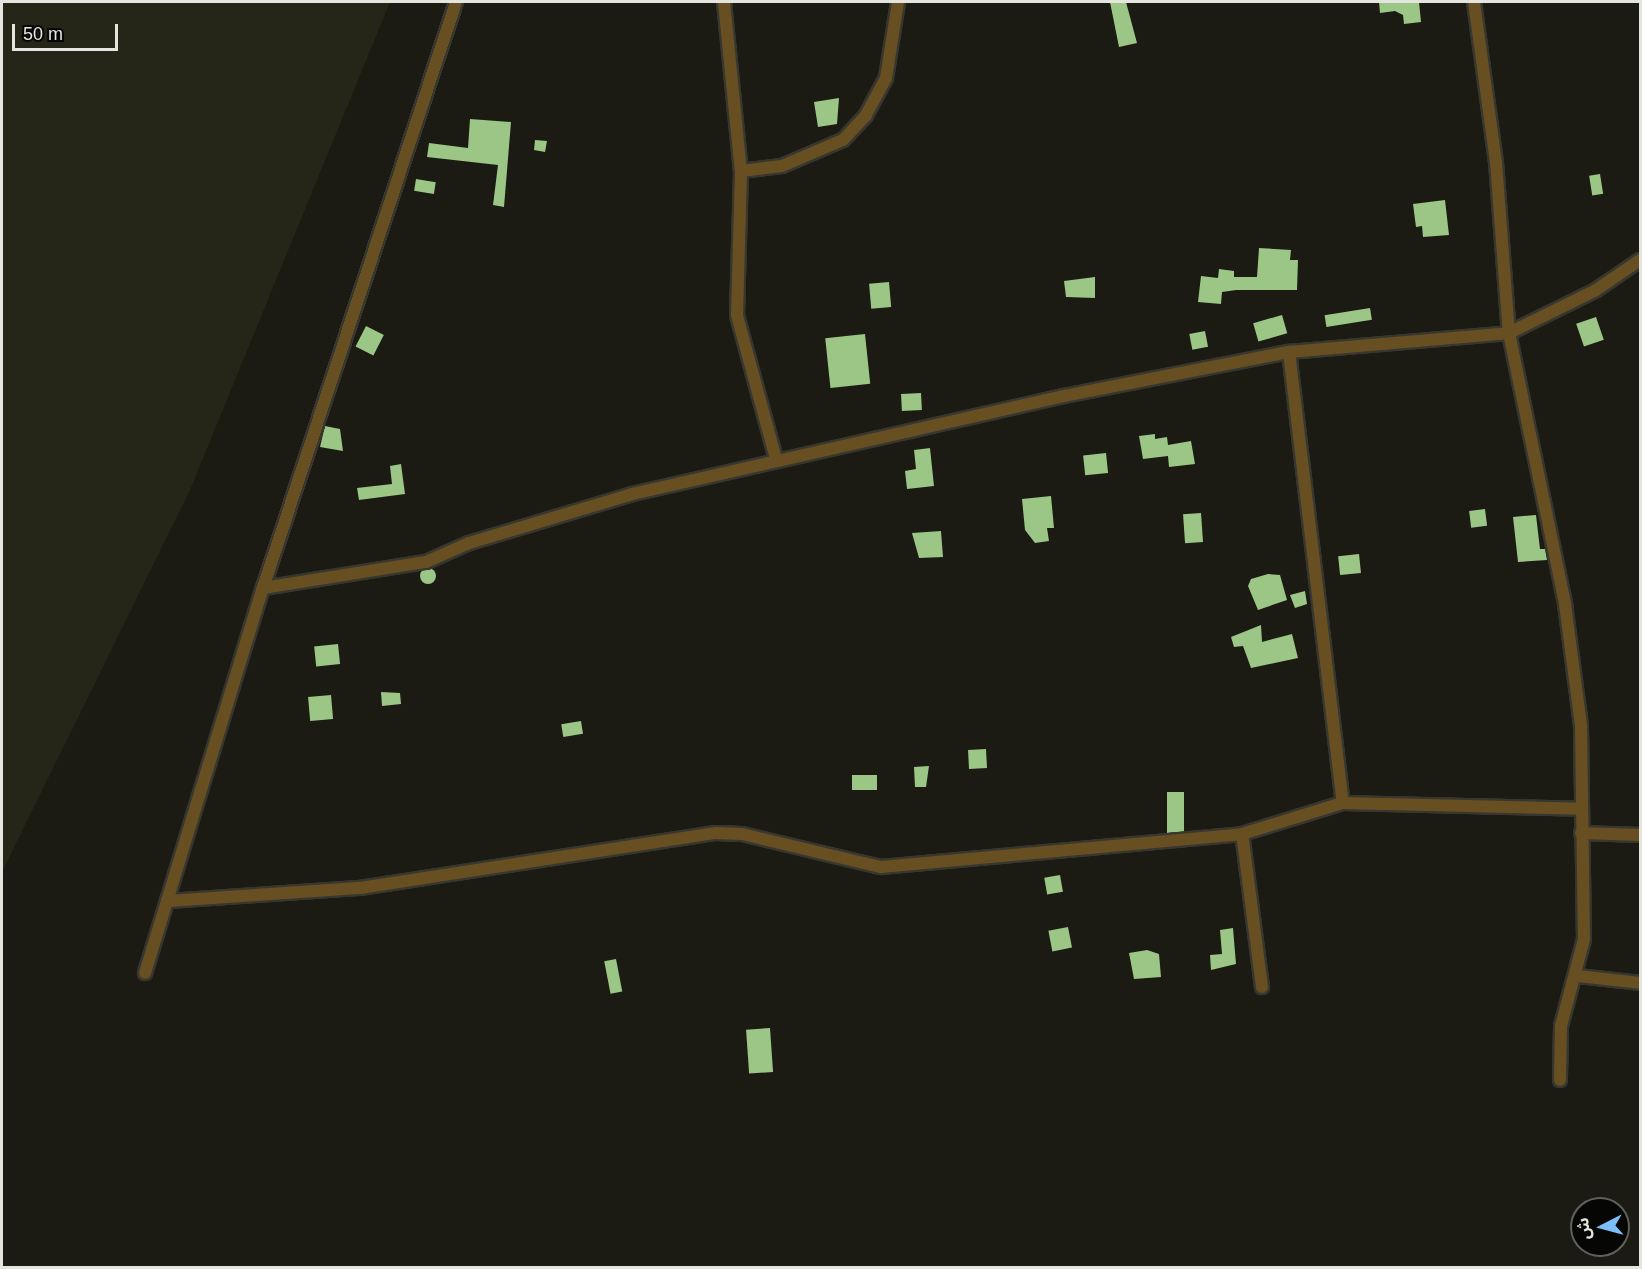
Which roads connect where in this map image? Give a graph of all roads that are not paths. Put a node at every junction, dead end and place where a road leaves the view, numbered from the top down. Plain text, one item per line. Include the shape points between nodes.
1 (456, 2) edge
2 (724, 2) edge
3 (898, 2) edge
4 (1474, 2) edge
5 (741, 171) junction
6 (1641, 260) edge
7 (1509, 333) junction
8 (1289, 352) junction
9 (776, 459) junction
10 (263, 588) junction
11 (1343, 803) junction
12 (1581, 809) junction
13 (1581, 833) junction
14 (1242, 834) junction
15 (1641, 835) edge
16 (167, 901) junction
17 (145, 973) dead end
18 (1578, 976) junction
19 (1641, 983) edge
20 (1262, 987) dead end
21 (1560, 1080) dead end

1 - 10 street
2 - 5 street
3 - 5 street via 886,78 866,115 843,140 793,163
4 - 7 street via 1495,152
5 - 9 street via 737,315
6 - 7 street via 1596,290
7 - 8 street
7 - 12 street via 1565,604 1581,726
8 - 9 street
8 - 11 street
9 - 10 street via 632,494 469,543 426,562
10 - 16 street
11 - 12 street
11 - 14 street
12 - 13 street
13 - 15 street
13 - 18 street via 1584,939
14 - 16 street via 881,867 742,834 716,833 360,888
14 - 20 street
16 - 17 street
18 - 19 street
18 - 21 street via 1561,1026

